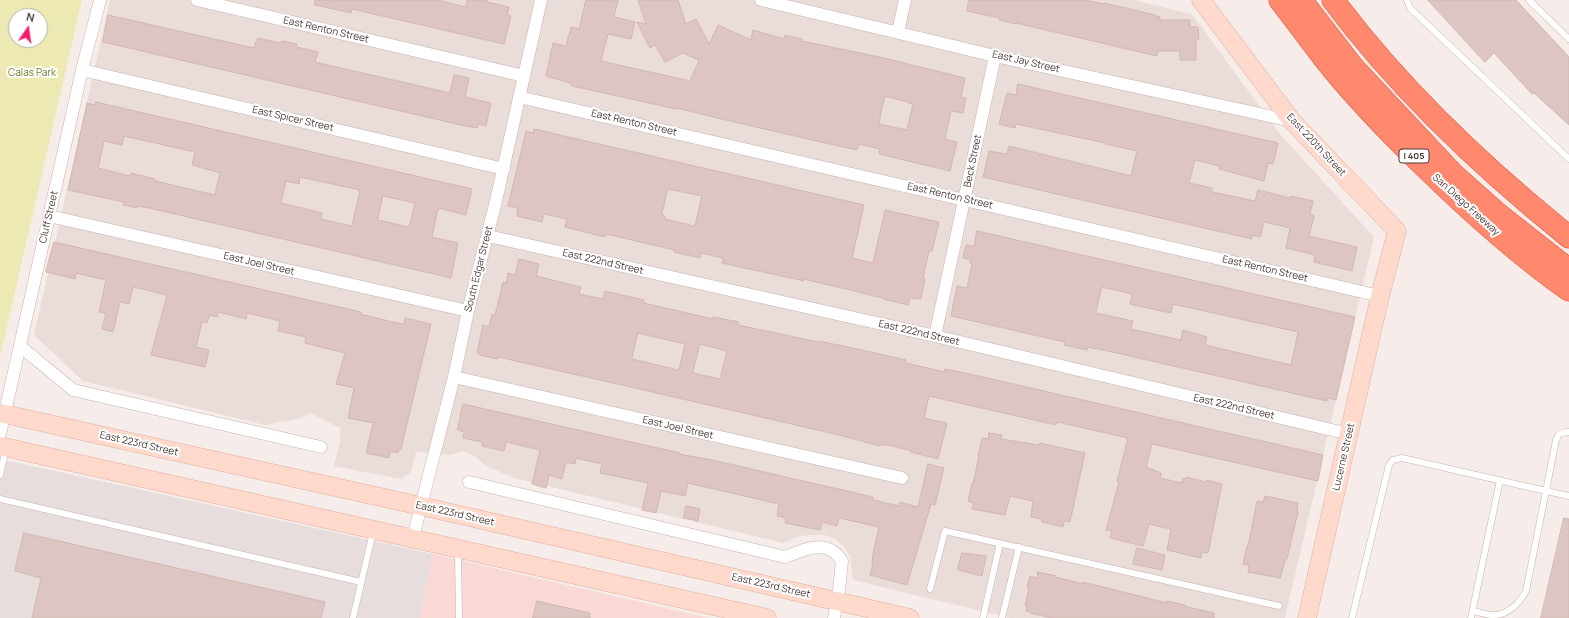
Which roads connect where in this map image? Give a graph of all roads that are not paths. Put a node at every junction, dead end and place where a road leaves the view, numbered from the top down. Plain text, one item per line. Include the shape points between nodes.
1 (100, 0) edge
2 (197, 0) edge
3 (541, 0) edge
4 (761, 0) edge
5 (905, 0) edge
6 (1201, 0) edge
7 (1280, 0) edge
8 (1301, 0) edge
9 (1312, 0) edge
10 (1333, 0) edge
11 (1407, 0) edge
12 (1529, 0) edge
13 (898, 32) junction
14 (1569, 39) edge
15 (995, 56) junction
16 (82, 70) junction
17 (524, 76) junction
18 (519, 97) junction
19 (1292, 121) junction
20 (1569, 159) edge
21 (504, 169) junction
22 (966, 200) junction
23 (49, 216) junction
24 (488, 236) junction
25 (1569, 237) edge
26 (1569, 258) edge
27 (1569, 270) edge
28 (1569, 290) edge
29 (1380, 296) junction
30 (468, 311) junction
31 (935, 336) junction
32 (20, 346) junction
33 (454, 377) junction
34 (2, 413) edge
35 (1569, 432) edge
36 (1349, 434) junction
37 (2, 442) edge
38 (321, 447) dead end
39 (0, 475) edge
40 (902, 478) dead end
41 (1500, 480) junction
42 (469, 482) dead end
43 (1546, 491) junction
44 (1569, 496) edge
45 (0, 499) edge
46 (421, 506) junction
47 (374, 528) junction
48 (413, 537) junction
49 (1000, 543) junction
50 (1019, 547) junction
51 (458, 548) junction
52 (361, 582) junction
53 (930, 589) dead end
54 (1279, 606) dead end
55 (836, 610) edge
56 (1473, 611) junction
57 (881, 615) edge
58 (353, 618) edge
59 (459, 618) edge
60 (767, 618) edge
61 (910, 618) edge
62 (983, 618) edge
63 (1002, 618) edge
64 (1307, 618) edge
65 (1352, 618) edge
66 (1471, 618) edge

1 - 16 street, Cluff Street
2 - 17 street, East Renton Street
3 - 17 street, South Edgar Street
4 - 13 street, East Jay Street
5 - 13 street
6 - 19 main road, East 220th Street
7 - 28 highway, San Diego Freeway / I 405 via 1324,59 1408,151 1460,202
8 - 27 highway via 1352,66 1453,174 1498,214
9 - 26 highway via 1361,62 1466,171
10 - 25 highway via 1394,75 1437,120 1487,168
11 - 20 lane via 1410,8
12 - 14 lane
13 - 15 street, East Jay Street
15 - 19 street, East Jay Street
15 - 22 street, Beck Street
16 - 21 street, East Spicer Street
16 - 23 street, Cluff Street
17 - 18 street, South Edgar Street
18 - 21 street, South Edgar Street
18 - 22 street, East Renton Street
19 - 29 main road, East 220th Street via 1397,231
21 - 24 street, South Edgar Street
22 - 29 street, East Renton Street
22 - 31 street, Beck Street
23 - 30 street, East Joel Street
23 - 32 street, Cluff Street
24 - 30 street, South Edgar Street
24 - 31 street, East 222nd Street
29 - 36 main road, Lucerne Street
30 - 33 street, South Edgar Street
31 - 36 street, East 222nd Street
32 - 34 street, Cluff Street
32 - 38 street via 73,390
33 - 40 street, East Joel Street
33 - 46 street, South Edgar Street
34 - 37 street, Cluff Street
34 - 46 main road, East 223rd Street
35 - 43 lane via 1559,434 1556,440
36 - 64 main road, Lucerne Street
37 - 39 lane
37 - 47 main road
41 - 43 lane
41 - 56 lane
41 - 65 lane via 1402,458 1393,460 1389,465
42 - 55 street via 786,558 807,548 820,547 833,551 842,561
43 - 44 lane
43 - 56 lane via 1523,596 1510,610 1500,614
45 - 52 lane
46 - 48 street, South Edgar Street
46 - 55 main road, East 223rd Street
47 - 48 main road
47 - 52 lane
48 - 51 main road
49 - 50 lane
49 - 53 lane via 944,531
49 - 62 lane
50 - 54 lane
50 - 63 lane
51 - 59 lane
51 - 60 main road
52 - 58 lane
55 - 57 main road, East 223rd Street
56 - 66 lane
57 - 61 main road, East 223rd Street

